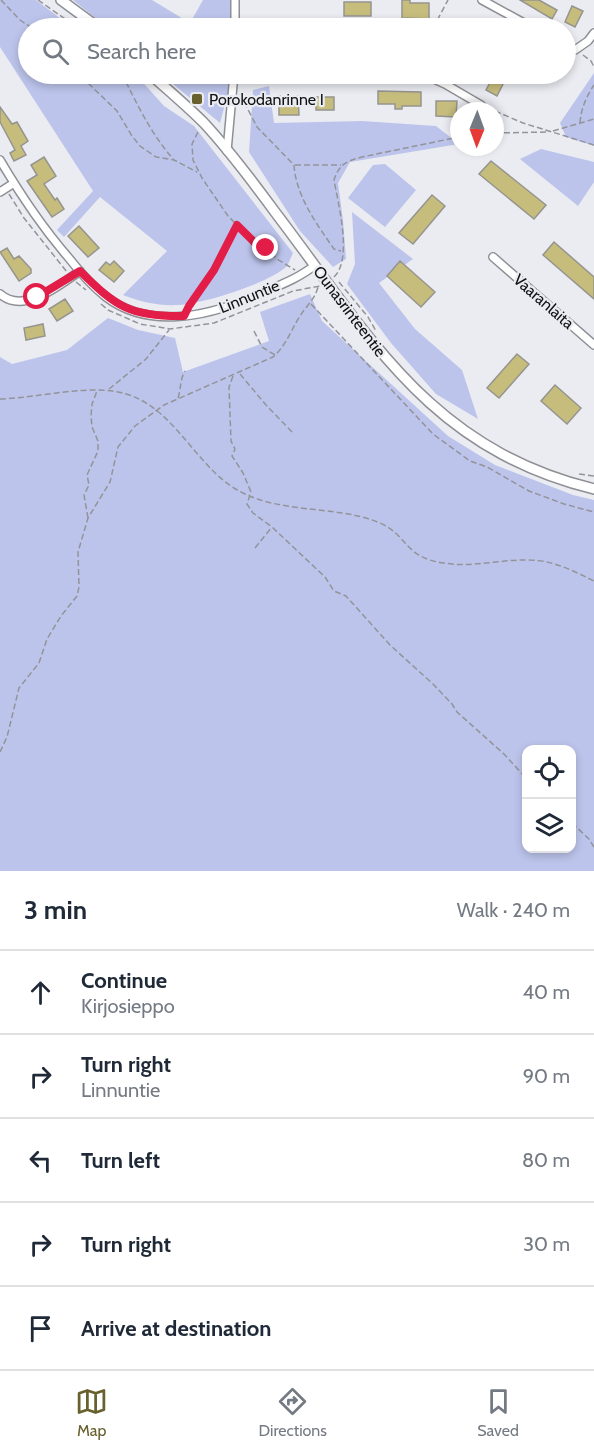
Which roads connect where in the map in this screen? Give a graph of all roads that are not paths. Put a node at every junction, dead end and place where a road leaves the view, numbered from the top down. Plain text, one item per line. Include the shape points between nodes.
1 (61, 0) edge
2 (235, 0) edge
3 (482, 0) edge
4 (85, 18) edge
5 (235, 18) edge
6 (515, 18) edge
7 (594, 33) edge
8 (576, 49) edge
9 (161, 84) edge
10 (233, 84) edge
11 (445, 84) edge
12 (476, 102) edge
13 (227, 151) junction
14 (0, 160) edge
15 (14, 183) junction
16 (3, 190) edge
17 (494, 257) dead end
18 (315, 265) junction
19 (80, 271) junction
20 (0, 294) edge
21 (594, 345) edge
22 (594, 489) edge

1 - 4 street
2 - 5 street
3 - 6 street
7 - 8 street
9 - 13 street, Ounasrinteentie via 204,123
10 - 13 street
11 - 12 street
13 - 18 street, Ounasrinteentie
14 - 15 street, Linnuntie
15 - 16 street
15 - 19 street, Linnuntie
17 - 21 street, Vaaranlaita
18 - 19 street, Linnuntie via 237,303 184,316 154,316 128,309 104,296
18 - 22 street, Ounasrinteentie via 393,368 442,414 485,445 528,468
19 - 20 street via 26,301 14,301

